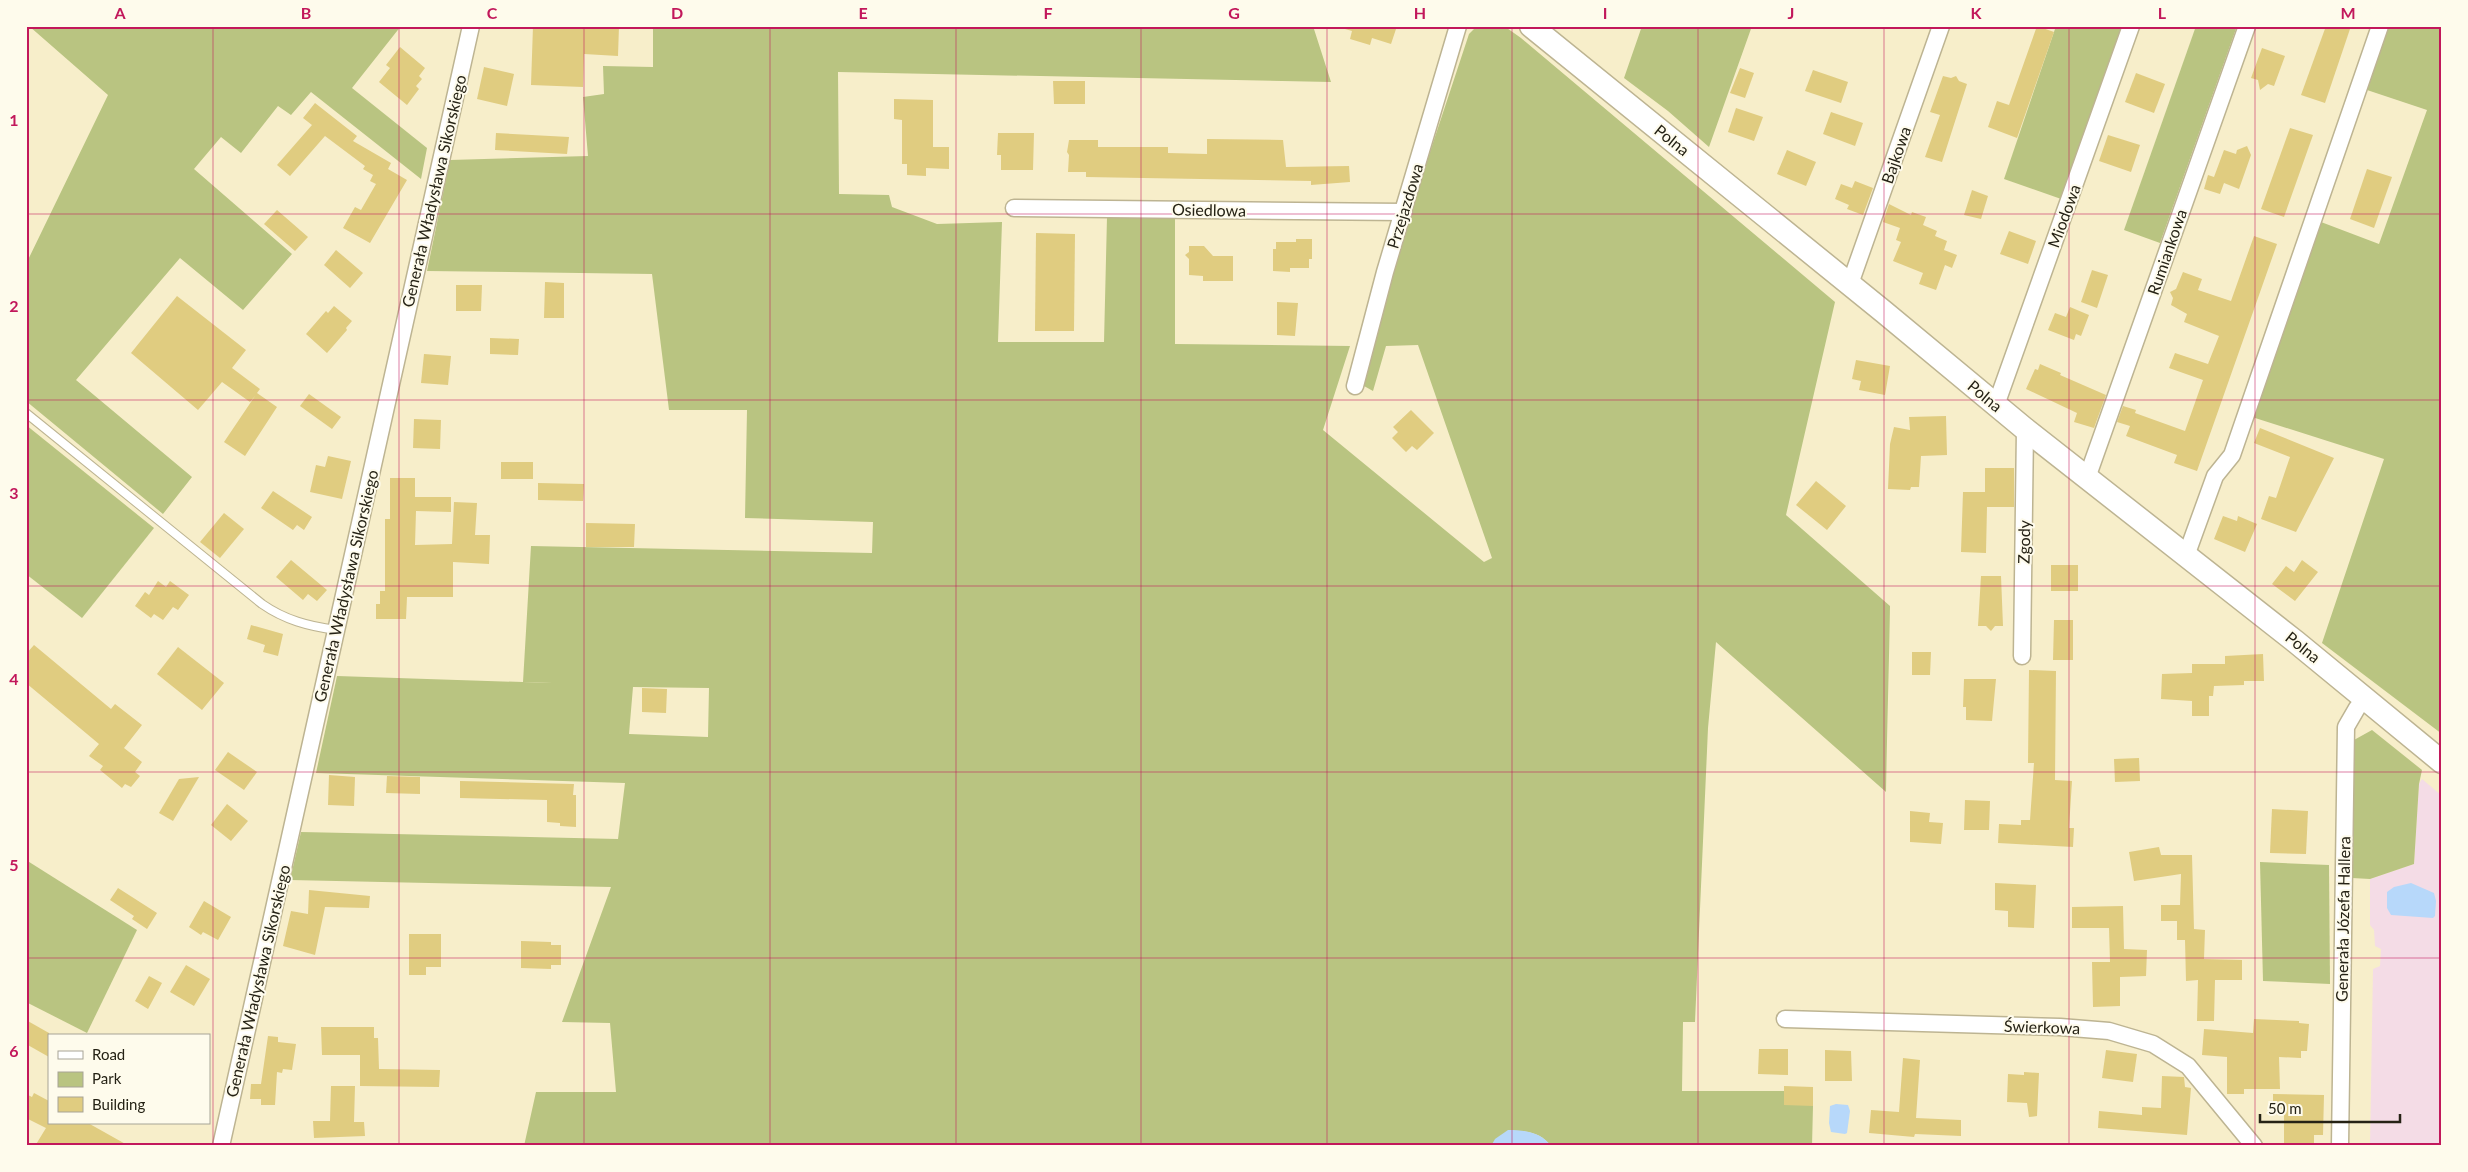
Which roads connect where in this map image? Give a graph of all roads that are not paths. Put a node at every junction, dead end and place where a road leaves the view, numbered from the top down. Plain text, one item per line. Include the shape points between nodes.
1 (471, 26) edge
2 (1458, 26) edge
3 (1532, 26) edge
4 (1941, 26) edge
5 (2131, 26) edge
6 (2247, 26) edge
7 (2380, 26) edge
8 (1014, 208) dead end
9 (1404, 212) junction
10 (1850, 284) junction
11 (1355, 386) dead end
12 (1996, 405) junction
13 (26, 414) edge
14 (2025, 429) junction
15 (2087, 478) junction
16 (2186, 556) junction
17 (336, 630) junction
18 (2022, 656) dead end
19 (2365, 699) junction
20 (2442, 762) edge
21 (1785, 1019) dead end
22 (221, 1146) edge
23 (2254, 1146) edge
24 (2340, 1146) edge

1 - 17 street, Generała Władysława Sikorskiego
2 - 9 street, Przejazdowa
3 - 10 street, Polna
4 - 10 street, Bajkowa
5 - 12 street, Miodowa
6 - 15 street, Rumiankowa
7 - 16 street via 2232,455 2215,476
8 - 9 street, Osiedlowa
9 - 11 street, Przejazdowa via 1384,272
10 - 12 street, Polna
12 - 14 street, Polna
13 - 17 lane via 278,616
14 - 15 street, Polna
14 - 18 street, Zgody
15 - 16 street, Polna
16 - 19 street, Polna
17 - 22 street, Generała Władysława Sikorskiego
19 - 20 street, Polna
19 - 24 street, Generała Józefa Hallera via 2346,727
21 - 23 street, Świerkowa via 2109,1031 2153,1044 2188,1066

